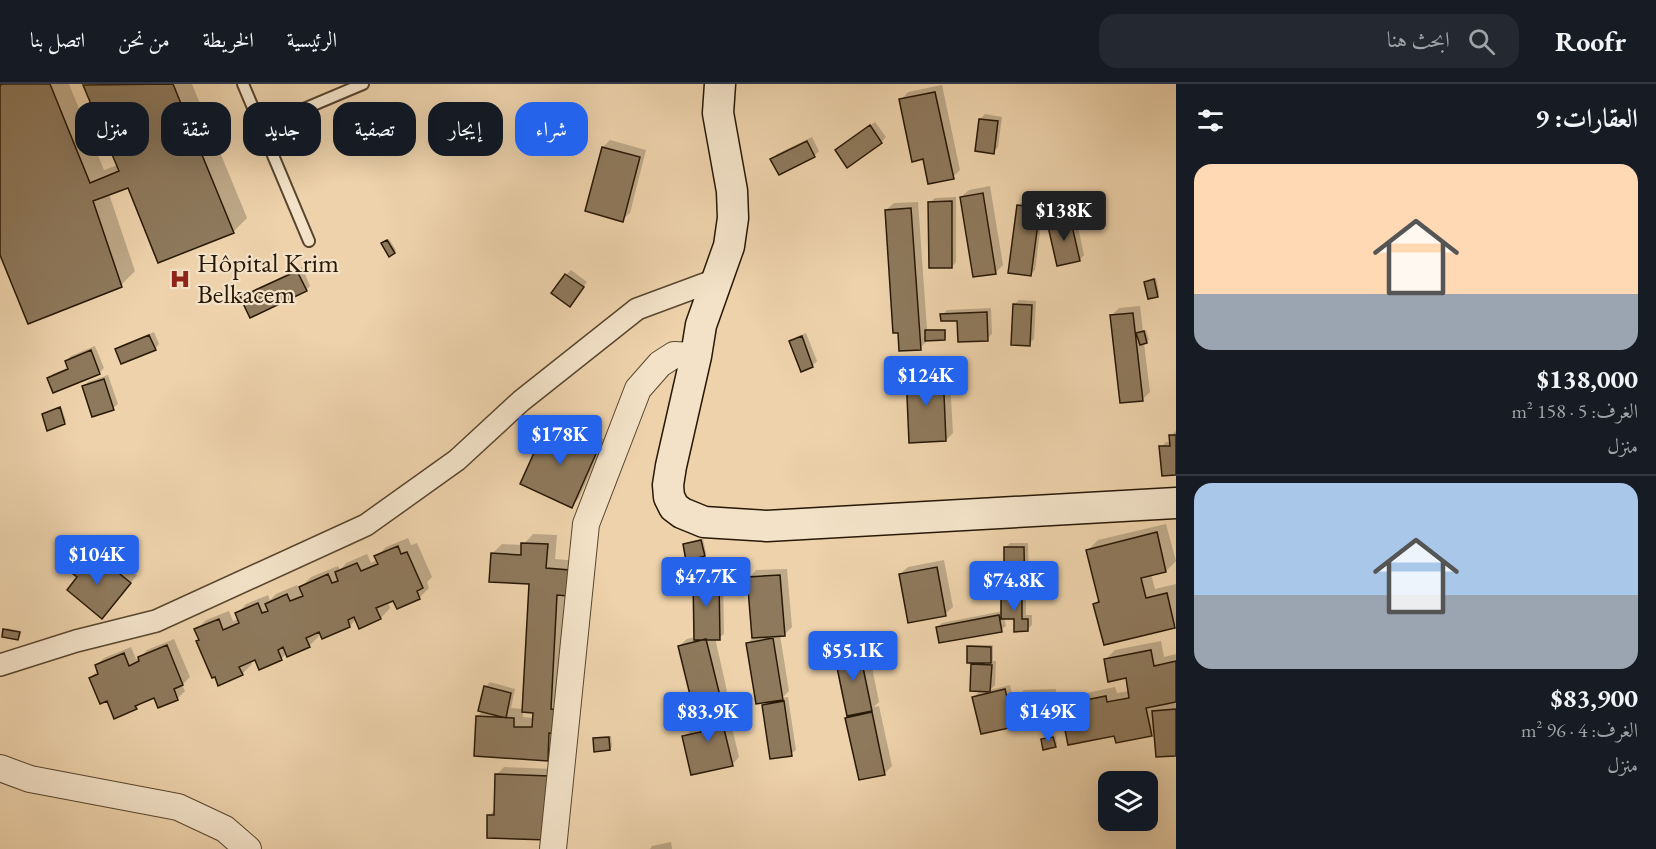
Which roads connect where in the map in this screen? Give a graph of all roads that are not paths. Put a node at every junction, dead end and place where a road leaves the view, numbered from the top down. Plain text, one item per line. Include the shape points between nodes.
1 (243, 84) edge
2 (363, 84) edge
3 (720, 84) edge
4 (251, 102) edge
5 (320, 102) edge
6 (273, 156) edge
7 (309, 241) dead end
8 (718, 279) junction
9 (696, 356) junction
10 (1176, 503) edge
11 (0, 665) edge
12 (0, 768) edge
13 (248, 849) edge
14 (553, 849) edge

1 - 4 lane
2 - 5 lane
3 - 8 main road via 718,113 733,218
6 - 7 lane
8 - 9 main road via 701,325
8 - 11 street via 637,309 521,401 457,460 366,525 156,621
9 - 10 main road via 668,485 674,507 704,522 767,526
9 - 14 street via 674,355 660,364 638,389 586,524
12 - 13 street via 30,779 178,807 225,829

